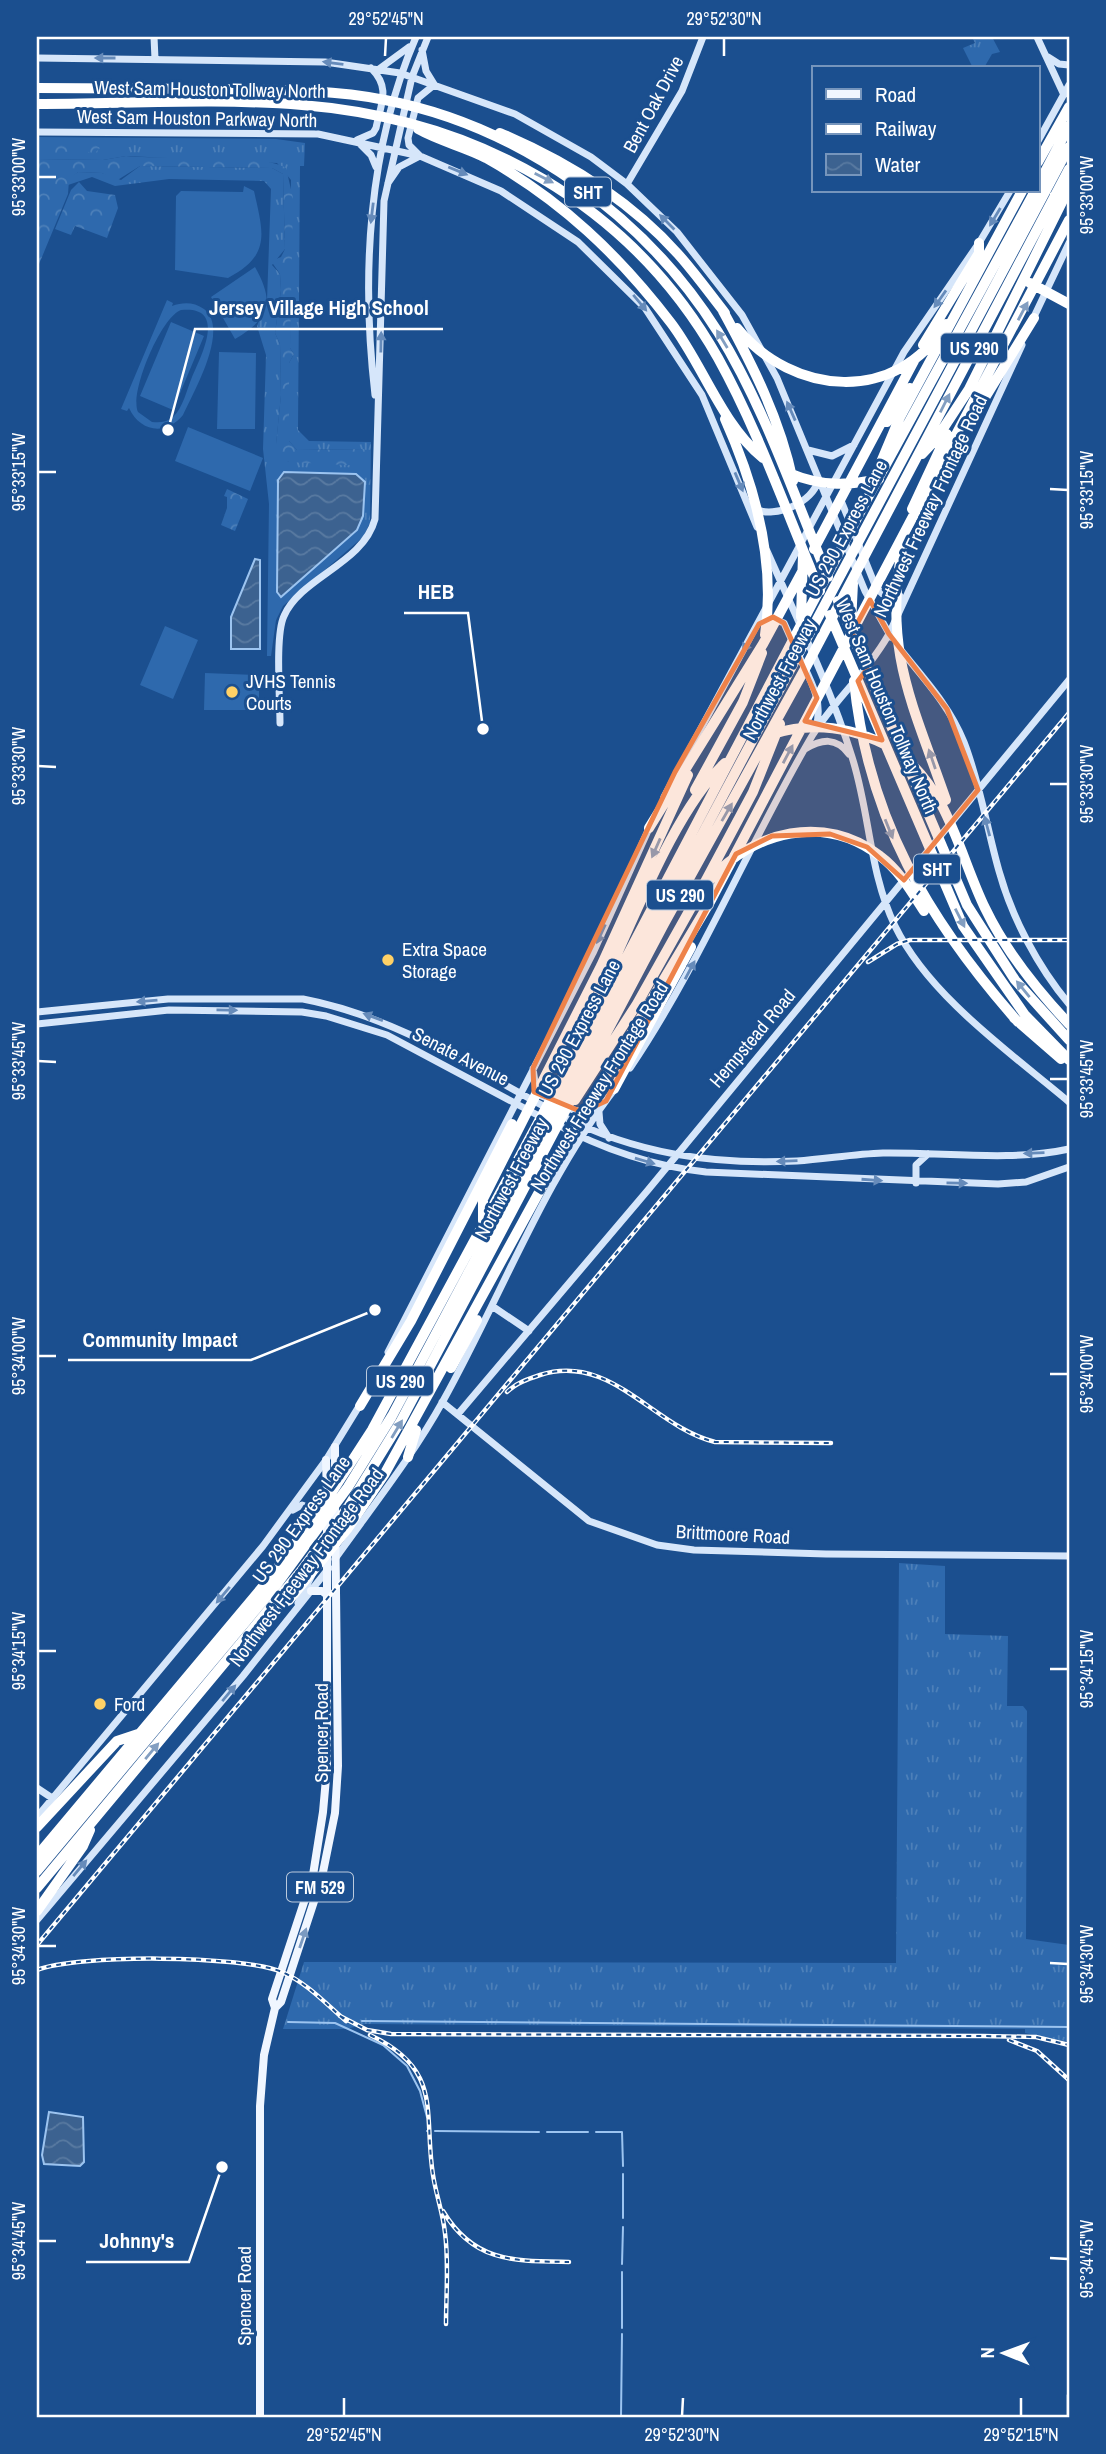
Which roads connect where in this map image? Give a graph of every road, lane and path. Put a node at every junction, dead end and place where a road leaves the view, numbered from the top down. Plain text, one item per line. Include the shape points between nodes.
1 (154, 37) edge
2 (428, 37) edge
3 (704, 37) edge
4 (1037, 37) edge
5 (414, 41) edge
6 (422, 49) junction
7 (1047, 57) junction
8 (37, 58) edge
9 (155, 59) junction
10 (1069, 65) edge
11 (374, 69) junction
12 (400, 73) junction
13 (412, 77) junction
14 (434, 85) junction
15 (1069, 85) edge
16 (37, 88) edge
17 (1064, 95) junction
18 (37, 104) edge
19 (1069, 107) edge
20 (436, 114) junction
21 (414, 123) junction
22 (1069, 126) edge
23 (37, 132) edge
24 (1040, 137) edge
25 (356, 140) junction
26 (382, 146) junction
27 (1069, 147) edge
28 (394, 149) junction
29 (420, 156) junction
30 (1040, 158) edge
31 (1069, 169) edge
32 (376, 170) junction
33 (1040, 181) edge
34 (627, 184) junction
35 (386, 185) junction
36 (1069, 188) edge
37 (1009, 192) edge
38 (1021, 192) edge
39 (1034, 192) edge
40 (1037, 206) junction
41 (1069, 220) edge
42 (979, 243) junction
43 (1069, 243) edge
44 (976, 276) junction
45 (979, 295) junction
46 (1069, 302) edge
47 (723, 311) junction
48 (1034, 318) junction
49 (963, 344) junction
50 (706, 377) junction
51 (971, 386) junction
52 (377, 410) junction
53 (855, 445) junction
54 (808, 450) junction
55 (861, 464) junction
56 (842, 470) junction
57 (819, 475) junction
58 (934, 480) junction
59 (828, 496) junction
60 (748, 505) junction
61 (781, 583) junction
62 (912, 585) junction
63 (904, 602) junction
64 (759, 624) junction
65 (888, 634) junction
66 (909, 660) junction
67 (1069, 680) edge
68 (834, 706) junction
69 (279, 723) dead end
70 (813, 735) junction
71 (704, 740) junction
72 (805, 750) junction
73 (853, 760) junction
74 (951, 824) junction
75 (649, 828) junction
76 (678, 831) junction
77 (697, 897) junction
78 (710, 902) junction
79 (1067, 1001) edge
80 (37, 1012) edge
81 (594, 1019) junction
82 (1018, 1022) junction
83 (37, 1024) edge
84 (1069, 1024) edge
85 (1069, 1040) edge
86 (1069, 1063) edge
87 (542, 1068) junction
88 (573, 1085) junction
89 (614, 1089) junction
90 (520, 1093) junction
91 (606, 1101) junction
92 (515, 1102) junction
93 (1069, 1102) edge
94 (599, 1112) junction
95 (587, 1129) junction
96 (497, 1136) junction
97 (581, 1138) junction
98 (609, 1138) junction
99 (535, 1149) junction
100 (1068, 1149) edge
101 (928, 1153) junction
102 (564, 1167) junction
103 (1069, 1167) edge
104 (916, 1182) junction
105 (523, 1221) junction
106 (484, 1224) junction
107 (492, 1306) junction
108 (529, 1331) junction
109 (442, 1402) junction
110 (360, 1406) junction
111 (458, 1414) junction
112 (335, 1447) junction
113 (408, 1457) junction
114 (327, 1460) junction
115 (286, 1516) junction
116 (1069, 1556) edge
117 (336, 1558) junction
118 (328, 1570) junction
119 (306, 1589) junction
120 (327, 1595) junction
121 (269, 1611) junction
122 (287, 1622) junction
123 (139, 1734) junction
124 (37, 1788) edge
125 (326, 1790) junction
126 (52, 1798) junction
127 (37, 1800) edge
128 (44, 1808) junction
129 (37, 1817) edge
130 (94, 1820) junction
131 (37, 1827) edge
132 (328, 1855) junction
133 (37, 1856) edge
134 (37, 1871) edge
135 (313, 1875) junction
136 (37, 1888) edge
137 (37, 1911) edge
138 (37, 1920) edge
139 (275, 2008) junction
140 (260, 2417) edge

1 - 9 main road
2 - 6 main road
3 - 34 main road, Bent Oak Drive via 682,91
4 - 7 main road
5 - 11 main road via 393,62
5 - 12 main road
6 - 13 main road
6 - 14 main road
7 - 10 main road
7 - 17 main road
9 -> 8 main road
11 -> 9 main road via 324,62
11 - 12 main road
11 - 25 main road via 384,88 373,133
12 - 13 main road
12 - 26 main road
13 - 14 main road
13 - 28 main road
14 - 29 main road via 418,98 408,138
14 - 34 main road via 543,128
15 - 17 main road
16 - 20 highway, West Sam Houston Tollway North / SHT via 285,90 365,97
17 - 24 main road
18 - 21 highway, West Sam Houston Tollway North / SHT via 300,104
19 - 30 highway
20 - 47 highway via 452,113 526,144 597,184 677,253
85 -> 20 highway, West Sam Houston Tollway North / SHT via 1015,980 963,897 755,404 704,312 646,242 592,195 517,148
21 - 50 highway via 419,131 510,172 580,222 656,303
21 -> 86 highway, West Sam Houston Tollway North / SHT via 478,145 556,184 640,256 692,317 752,430 963,926 1025,1015
22 - 33 highway
23 - 25 main road, West Sam Houston Parkway North via 284,132
25 - 26 main road, West Sam Houston Parkway North
25 - 32 main road via 366,148
26 - 28 main road, West Sam Houston Parkway North
26 - 32 main road
27 - 40 highway, US 290 Express Lane
28 - 29 main road, West Sam Houston Parkway North
28 - 35 main road
29 - 35 main road via 399,167
29 -> 60 main road, West Sam Houston Parkway North via 489,184 532,208 624,285 650,314 702,395
88 -> 31 highway, Northwest Freeway / US 290 via 786,704
32 -> 52 main road via 370,229
54 -> 34 main road via 777,378 742,315 689,245
52 -> 35 main road
36 - 51 highway
37 -> 42 main road
38 - 44 highway
39 - 45 highway, Northwest Freeway / US 290
40 - 46 highway via 1012,265
40 - 49 highway, US 290 Express Lane
58 -> 41 highway
42 -> 53 main road via 904,352
42 - 55 highway via 979,253 900,385
43 - 48 main road, Northwest Freeway Frontage Road
44 - 47 highway via 943,329 921,354 896,370 854,382 805,377 772,362
44 -> 82 highway via 900,417 877,473 859,539 851,645 864,749 894,840 952,942
45 - 55 highway
45 - 81 highway, Northwest Freeway / US 290 via 768,684
46 - 49 highway via 1008,274
47 - 77 highway via 756,372 783,442 800,525 802,602 796,658 774,742
48 - 58 highway
48 - 62 main road, Northwest Freeway Frontage Road
49 - 88 highway, US 290 Express Lane
50 - 51 highway via 753,450 790,474 831,485 881,478 913,461 937,438
50 - 76 highway via 752,492 769,594 755,675 681,816
74 -> 51 highway via 905,687 895,608 898,567 913,507
52 - 69 main road via 372,531 303,593 283,618
53 - 54 main road via 832,456
53 - 56 main road
54 - 57 main road
55 - 71 highway via 763,644
56 - 59 main road
56 - 62 main road via 841,504 875,585 889,598
57 - 59 main road
57 - 60 main road via 810,498 771,513
78 -> 58 highway
59 - 61 main road
59 - 65 main road via 865,591
60 - 61 main road, West Sam Houston Parkway North
61 - 64 main road
61 - 68 main road, West Sam Houston Parkway North
62 - 63 main road, Northwest Freeway Frontage Road
63 - 65 main road, Northwest Freeway Frontage Road
63 - 66 main road via 901,630
64 - 70 main road via 770,618 784,623 819,701
64 -> 75 main road via 701,724
65 - 66 main road
65 - 68 main road, Northwest Freeway Frontage Road via 867,669
79 -> 66 main road via 1034,953 1009,900 971,763 947,709
67 - 108 main road, Hempstead Road
68 - 70 main road, Northwest Freeway Frontage Road
68 - 73 main road, West Sam Houston Parkway North
70 - 72 main road, Northwest Freeway Frontage Road
71 - 75 highway
71 -> 87 highway via 575,1015
72 - 73 main road via 829,741 841,745
89 -> 72 main road, Northwest Freeway Frontage Road via 677,993
73 - 93 main road, West Sam Houston Parkway North via 873,863 895,926 929,976
74 - 76 highway via 931,785 900,754 859,733 815,727 772,734 733,755 703,788
74 - 84 highway via 1001,939
75 -> 87 main road
76 - 81 highway via 596,999
77 - 82 highway via 738,852 772,836 814,831 849,839 890,864 958,958
77 - 88 highway via 637,1004
78 - 89 highway via 702,927
78 - 105 highway
90 -> 80 main road, Senate Avenue via 381,1020 303,999 168,999
81 - 88 highway, Northwest Freeway / US 290
82 - 86 highway
83 -> 92 main road, Senate Avenue via 169,1010 314,1014 387,1035
87 - 90 main road
87 - 91 main road via 537,1094 575,1111 593,1111
87 - 106 highway via 483,1199
87 - 110 highway via 411,1321
88 - 99 highway, US 290 Express Lane
88 - 99 highway, Northwest Freeway / US 290 via 567,1108
89 - 91 main road, Northwest Freeway Frontage Road
90 - 92 main road
90 - 95 main road, Senate Avenue
91 - 94 main road, Northwest Freeway Frontage Road
92 - 96 main road
92 - 97 main road, Senate Avenue
94 - 95 main road, Northwest Freeway Frontage Road
94 - 98 main road
95 - 97 main road, Northwest Freeway Frontage Road
95 - 98 main road, Senate Avenue
96 - 102 main road via 517,1123 530,1123 559,1139
96 - 110 main road
97 - 102 main road, Northwest Freeway Frontage Road
97 -> 104 main road, Senate Avenue via 642,1160 691,1170
101 -> 98 main road, Senate Avenue via 773,1162 702,1160
99 - 106 highway, Northwest Freeway / US 290
121 -> 99 highway, Northwest Freeway / US 290 via 348,1507 401,1422
99 - 134 highway, US 290 Express Lane via 392,1416 348,1487 302,1552
100 -> 101 main road, Senate Avenue via 1034,1154
101 - 104 main road via 916,1166
102 - 107 main road, Northwest Freeway Frontage Road
104 -> 103 main road, Senate Avenue via 1026,1182
105 - 113 highway via 468,1338 414,1435
105 - 119 highway via 406,1438
106 - 123 highway, Northwest Freeway / US 290 via 348,1469 302,1536
107 - 108 main road
107 - 109 main road, Northwest Freeway Frontage Road
108 - 111 main road, Hempstead Road
109 - 111 main road, Brittmoore Road
109 - 113 main road, Northwest Freeway Frontage Road
110 - 112 main road
111 - 116 main road, Brittmoore Road via 589,1521 657,1545 829,1554
112 - 114 main road
112 - 117 main road, Spencer Road / FM 529
113 - 117 main road, Northwest Freeway Frontage Road
114 - 115 main road
114 - 118 main road, Spencer Road / FM 529
115 - 122 main road via 298,1506 308,1507 313,1572
115 -> 126 main road
117 - 118 main road, Northwest Freeway Frontage Road
117 - 132 main road, Spencer Road / FM 529 via 338,1766
118 - 119 main road, Northwest Freeway Frontage Road
118 - 120 main road, Spencer Road / FM 529
119 - 120 main road
119 - 121 highway
119 - 122 main road, Northwest Freeway Frontage Road
120 - 125 main road, Spencer Road / FM 529
130 -> 121 highway, Northwest Freeway / US 290
138 -> 122 main road, Northwest Freeway Frontage Road
123 - 131 highway via 117,1741
123 - 133 highway, Northwest Freeway / US 290
124 - 126 main road
125 - 132 main road
125 - 135 main road, Spencer Road / FM 529
126 - 128 main road
127 - 128 main road
128 - 129 main road
130 - 136 highway, Northwest Freeway / US 290
130 - 137 highway via 83,1846
132 - 135 main road
139 -> 132 main road, Spencer Road / FM 529 via 281,2002
135 - 139 main road, Spencer Road / FM 529 via 272,1999
139 - 140 main road, Spencer Road / FM 529 via 264,2055 260,2106

